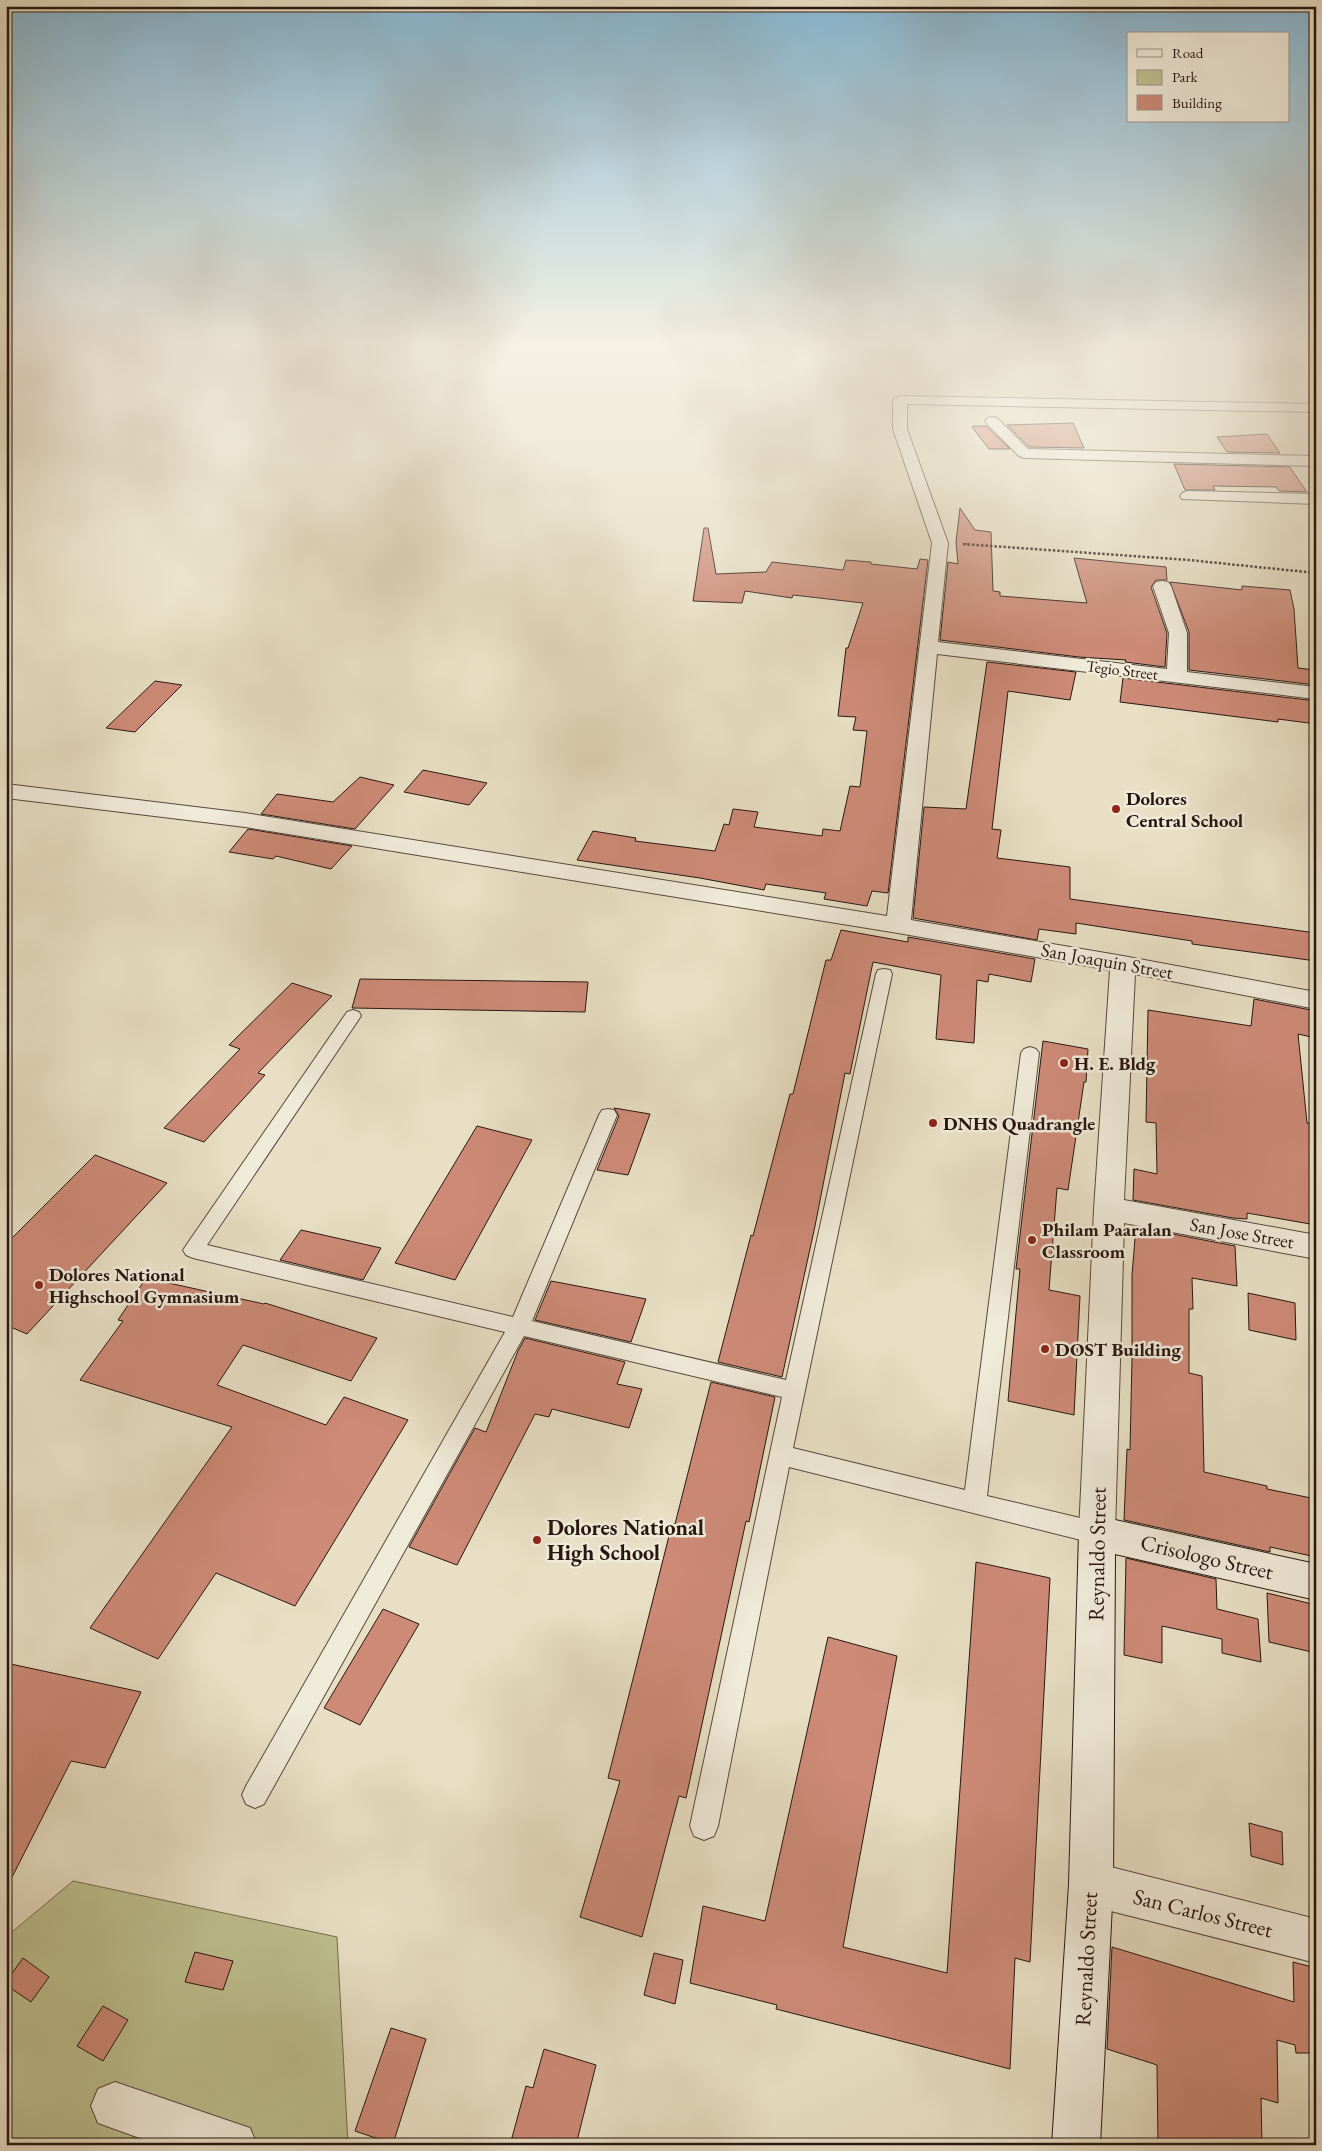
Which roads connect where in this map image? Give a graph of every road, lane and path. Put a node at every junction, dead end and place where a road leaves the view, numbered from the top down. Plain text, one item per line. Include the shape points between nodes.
1 (906, 446) edge
2 (1017, 446) edge
3 (1316, 462) edge
4 (1188, 496) dead end
5 (1316, 499) edge
6 (940, 543) junction
7 (1316, 573) edge
8 (1162, 586) dead end
9 (929, 647) junction
10 (1178, 676) junction
11 (1316, 694) edge
12 (6, 791) edge
13 (898, 925) junction
14 (1123, 964) junction
15 (884, 974) dead end
16 (1316, 1000) edge
17 (353, 1016) dead end
18 (1030, 1053) dead end
19 (608, 1115) dead end
20 (1110, 1209) junction
21 (1316, 1247) edge
22 (519, 1327) junction
23 (794, 1391) junction
24 (780, 1455) junction
25 (975, 1503) junction
26 (1097, 1533) junction
27 (1316, 1582) edge
28 (255, 1795) dead end
29 (704, 1826) dead end
30 (1091, 1884) junction
31 (1316, 1941) edge
32 (115, 2106) dead end
33 (233, 2145) edge
34 (1076, 2145) edge

1 - 6 street
2 - 3 street via 1024,454
4 - 5 street
6 - 7 path via 1189,560
6 - 9 street
8 - 10 street via 1178,633
9 - 10 street, Tegio Street
9 - 13 street
10 - 11 street, Tegio Street
12 - 13 street, San Joaquin Street via 246,820
13 - 14 street, San Joaquin Street
14 - 16 street, San Joaquin Street
14 - 20 street, Reynaldo Street
15 - 23 lane
17 - 22 lane via 193,1250
18 - 25 lane
19 - 22 lane
20 - 21 street, San Jose Street
20 - 26 street, Reynaldo Street
22 - 23 lane
22 - 28 lane
23 - 24 lane
24 - 25 lane
24 - 29 lane
25 - 26 lane
26 - 27 street, Crisologo Street
26 - 30 street, Reynaldo Street
30 - 31 street, San Carlos Street
30 - 34 street, Reynaldo Street
32 - 33 street

